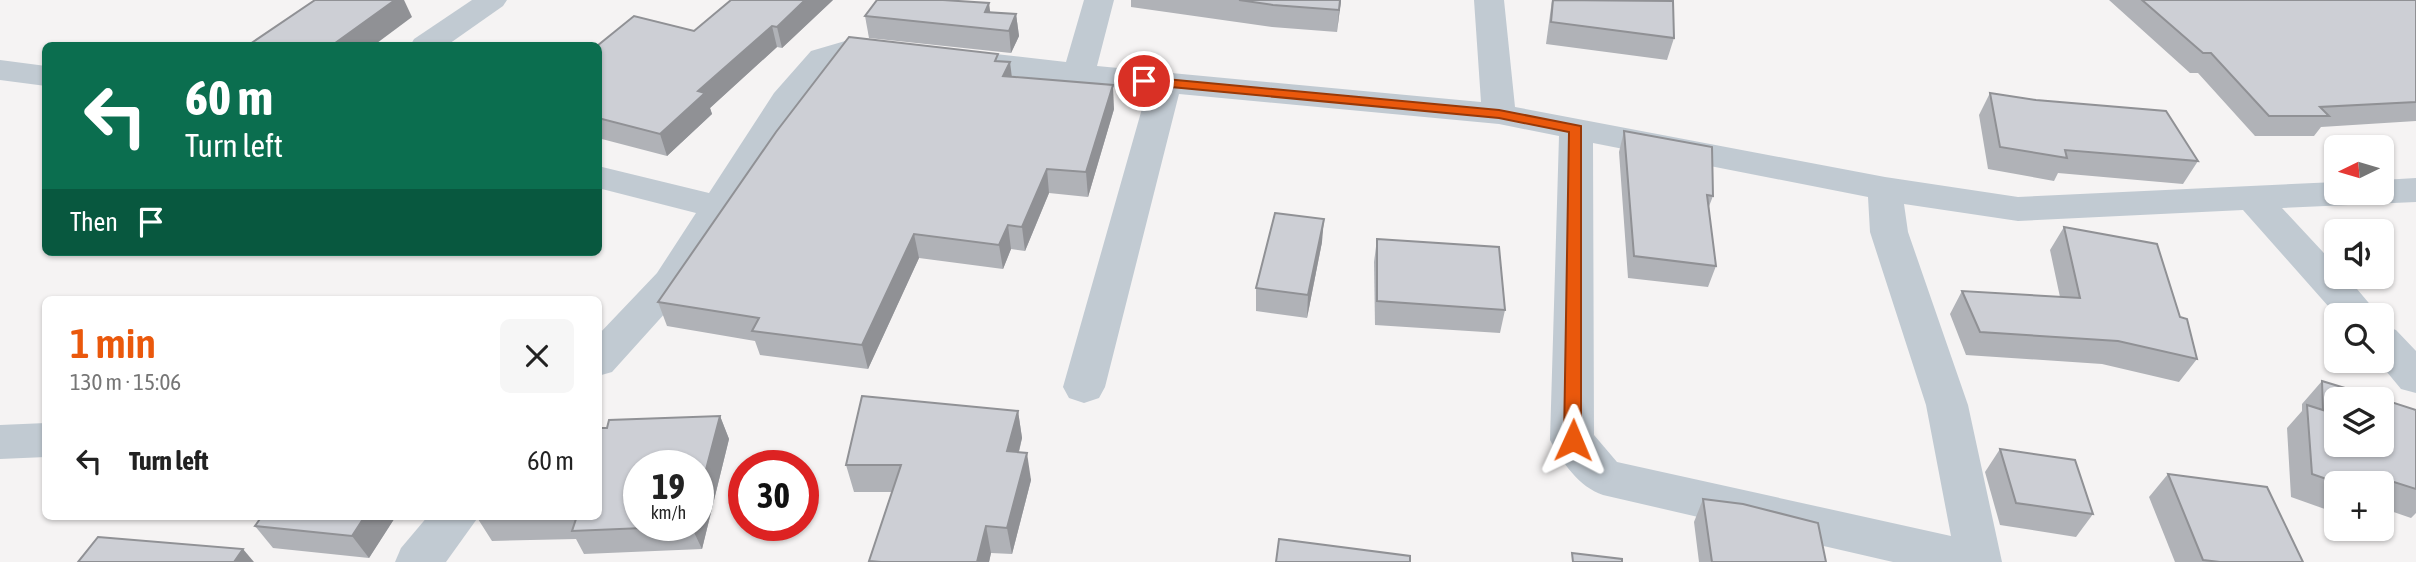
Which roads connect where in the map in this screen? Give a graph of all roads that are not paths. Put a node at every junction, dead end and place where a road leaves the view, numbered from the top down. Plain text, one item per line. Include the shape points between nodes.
1 (492, 0) edge
2 (1099, 0) edge
3 (1489, 0) edge
4 (431, 42) edge
5 (0, 70) edge
6 (1079, 73) junction
7 (42, 75) edge
8 (1165, 83) junction
9 (1499, 114) junction
10 (1576, 129) junction
11 (602, 178) edge
12 (1885, 189) junction
13 (2416, 190) edge
14 (2394, 191) edge
15 (2324, 194) edge
16 (2253, 198) junction
17 (718, 207) junction
18 (2348, 303) edge
19 (2394, 353) edge
20 (602, 357) edge
21 (2416, 378) edge
22 (1084, 387) dead end
23 (42, 440) edge
24 (0, 442) edge
25 (453, 520) edge
26 (418, 562) edge
27 (1978, 562) edge

1 - 4 street
2 - 6 street
3 - 9 street
5 - 7 street
6 - 8 street
6 - 17 street via 852,48 822,58 786,100
8 - 9 street
8 - 22 street
9 - 10 street
10 - 12 street
10 - 27 street via 1573,440 1604,477
11 - 17 street
12 - 16 street via 2018,209
12 - 27 street via 1889,232 1947,405
13 - 14 street
15 - 16 street
16 - 18 street
17 - 20 street via 671,282
19 - 21 street
23 - 24 street
25 - 26 street

